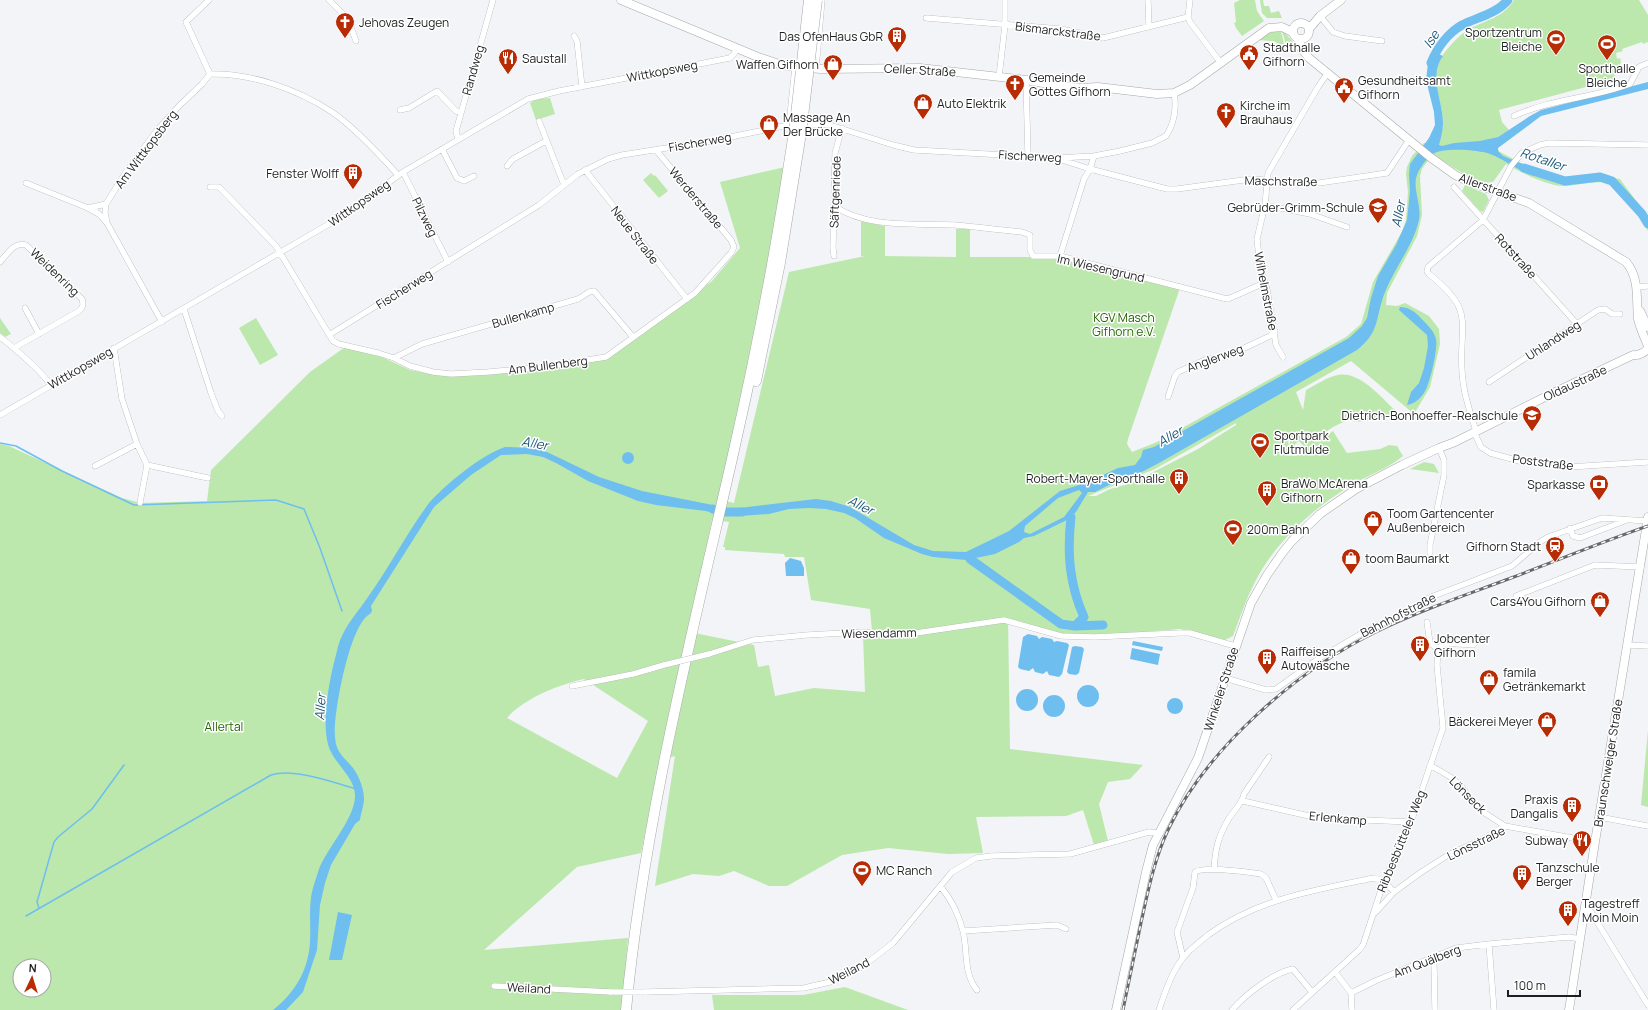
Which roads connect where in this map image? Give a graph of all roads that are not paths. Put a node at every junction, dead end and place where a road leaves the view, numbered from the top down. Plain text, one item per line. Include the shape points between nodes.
1 (209, 0) edge
2 (329, 0) edge
3 (493, 0) edge
4 (621, 0) edge
5 (809, 0) edge
6 (817, 0) edge
7 (822, 0) edge
8 (1005, 0) edge
9 (1148, 0) edge
10 (1190, 0) edge
11 (1340, 0) edge
12 (1320, 16) junction
13 (1188, 17) junction
14 (926, 18) dead end
15 (1005, 25) junction
16 (1307, 26) junction
17 (1150, 27) junction
18 (1294, 28) junction
19 (574, 36) dead end
20 (1302, 38) junction
21 (356, 41) dead end
22 (1382, 41) dead end
23 (737, 48) junction
24 (1220, 62) junction
25 (1648, 62) edge
26 (795, 67) junction
27 (816, 69) junction
28 (210, 74) junction
29 (1327, 74) junction
30 (999, 77) junction
31 (1026, 80) junction
32 (582, 87) junction
33 (1174, 93) junction
34 (400, 110) dead end
35 (461, 113) junction
36 (1514, 116) dead end
37 (539, 121) dead end
38 (842, 128) junction
39 (794, 130) junction
40 (458, 140) junction
41 (1409, 140) junction
42 (546, 141) junction
43 (1648, 145) edge
44 (442, 149) junction
45 (656, 150) junction
46 (1028, 156) junction
47 (1094, 156) junction
48 (1057, 158) junction
49 (507, 166) dead end
50 (1090, 169) junction
51 (585, 170) junction
52 (401, 173) junction
53 (474, 176) dead end
54 (1267, 179) junction
55 (26, 183) dead end
56 (564, 185) junction
57 (210, 187) dead end
58 (1454, 187) dead end
59 (1498, 192) junction
60 (106, 204) junction
61 (1266, 205) junction
62 (834, 206) junction
63 (88, 208) junction
64 (1483, 220) junction
65 (106, 223) junction
66 (1347, 226) dead end
67 (734, 248) joint
68 (280, 253) junction
69 (834, 256) dead end
70 (1060, 256) junction
71 (0, 262) edge
72 (448, 262) junction
73 (1264, 283) junction
74 (1648, 286) edge
75 (1636, 287) junction
76 (687, 299) junction
77 (1638, 307) junction
78 (25, 308) dead end
79 (184, 308) junction
80 (1620, 314) dead end
81 (162, 322) junction
82 (1578, 324) junction
83 (1648, 328) edge
84 (1275, 331) junction
85 (39, 334) junction
86 (329, 335) junction
87 (0, 337) edge
88 (633, 337) junction
89 (1648, 347) edge
90 (14, 348) junction
91 (114, 348) junction
92 (1283, 356) dead end
93 (394, 358) junction
94 (1489, 382) dead end
95 (50, 385) junction
96 (1168, 397) dead end
97 (0, 415) edge
98 (222, 416) dead end
99 (1475, 431) junction
100 (137, 444) junction
101 (1439, 448) junction
102 (1648, 462) edge
103 (147, 465) junction
104 (95, 466) dead end
105 (208, 478) dead end
106 (140, 503) dead end
107 (1629, 519) junction
108 (1648, 519) edge
109 (721, 520) junction
110 (1570, 528) junction
111 (1430, 553) dead end
112 (1641, 567) junction
113 (1516, 596) dead end
114 (1427, 622) dead end
115 (1481, 636) dead end
116 (1628, 645) junction
117 (1235, 646) junction
118 (1648, 646) edge
119 (1438, 649) junction
120 (1226, 678) junction
121 (572, 686) dead end
122 (1269, 757) dead end
123 (1430, 765) junction
124 (1243, 801) junction
125 (1599, 818) junction
126 (1411, 822) junction
127 (1505, 826) junction
128 (1648, 826) edge
129 (1159, 833) junction
130 (1595, 842) junction
131 (1214, 870) junction
132 (1384, 880) junction
133 (941, 887) junction
134 (1394, 892) junction
135 (1276, 900) junction
136 (1585, 909) junction
137 (1374, 913) junction
138 (1066, 929) dead end
139 (963, 931) junction
140 (1580, 939) junction
141 (1489, 944) junction
142 (1183, 958) junction
143 (1432, 958) junction
144 (1335, 972) junction
145 (494, 986) dead end
146 (976, 990) dead end
147 (1312, 992) junction
148 (1351, 993) junction
149 (1648, 1005) edge
150 (626, 1010) edge
151 (632, 1010) edge
152 (1116, 1010) edge
153 (1159, 1010) edge
154 (1232, 1010) edge
155 (1293, 1010) edge
156 (1352, 1010) edge
157 (1435, 1010) edge
158 (1494, 1010) edge
159 (1569, 1010) edge

1 - 28 street via 186,22
2 - 21 street via 348,19
3 - 35 street, Randweg
4 - 23 street, Celler Straße
5 - 39 highway, bridge
6 - 39 highway, bridge
7 - 27 street
8 - 15 street
9 - 17 street
10 - 13 street
11 - 12 street
12 - 16 street
12 - 22 street via 1333,32
13 - 17 street, Bismarckstraße
13 - 24 street via 1194,29
14 - 15 street, Bismarckstraße
15 - 17 street, Bismarckstraße via 1061,29 1103,38
15 - 30 street
16 - 18 street via 1301,22
16 - 20 street via 1309,34
18 - 20 street via 1294,36
18 - 24 street, Celler Straße via 1269,28
19 - 32 street via 577,41
20 - 29 street, Allerstraße via 1305,53
23 - 26 street, Celler Straße via 771,62
23 - 32 street, Wittkopsweg via 730,58
24 - 33 street, Celler Straße via 1190,85
25 - 36 street via 1639,67 1630,84 1555,102
26 - 27 street, Celler Straße
26 - 39 street
27 - 30 street, Celler Straße via 920,68
28 - 52 street via 229,73 265,81 315,102 333,112
28 - 60 street, Am Wittkopsberg via 158,129
29 - 41 street, Allerstraße
29 - 54 street, Wilhelmstraße via 1268,172
30 - 31 street, Celler Straße
31 - 33 street, Celler Straße via 1080,88
31 - 46 street
32 - 40 street, Wittkopsweg via 535,96
33 - 47 street, Fischerweg via 1173,122 1166,136 1152,143
34 - 35 street via 409,108 437,91
35 - 40 street, Randweg via 456,131
37 - 42 street
38 - 39 street, Fischerweg via 830,124
38 - 46 street, Fischerweg via 914,150
38 - 62 street, Säftgenriede via 836,153
39 - 45 street, Fischerweg
39 - 109 highway via 770,314 750,407
40 - 44 street, Wittkopsweg
41 - 54 street, Maschstraße via 1390,171 1383,174 1306,183
41 - 59 street, Allerstraße via 1455,175
42 - 49 street via 513,159
42 - 56 street
43 - 59 street via 1549,143 1530,149 1514,160
44 - 52 street, Wittkopsweg
44 - 53 street via 457,178 464,181
45 - 51 street, Fischerweg via 608,159
45 - 67 street, Werderstraße via 731,240
46 - 48 street, Fischerweg
47 - 48 street, Fischerweg
47 - 50 street
48 - 50 street, Maschstraße
50 - 54 street, Maschstraße via 1167,189
50 - 70 street via 1084,179
51 - 56 street, Fischerweg
51 - 76 street, Neue Straße
52 - 68 street, Wittkopsweg via 340,218
52 - 72 street, Pilzweg
54 - 61 street, Wilhelmstraße
55 - 63 street
56 - 72 street, Fischerweg via 539,205
57 - 68 street via 219,187
58 - 64 street, Rotstraße
59 - 64 street
59 - 75 street, Allerstraße via 1529,203 1621,258 1633,272
60 - 63 street
60 - 65 street
61 - 66 street via 1310,214
61 - 73 street, Wilhelmstraße via 1257,240
62 - 69 street, Säftgenriede
62 - 70 street, Im Wiesengrund via 853,216 888,223 956,225 1022,232 1030,235 1030,250 1033,256
63 - 65 street
64 - 82 street, Rotstraße
64 - 99 street, Poststraße via 1430,265 1427,271 1452,295 1462,312 1464,390
65 - 81 street
67 - 76 street, Am Bullenberg
68 - 79 street, Wittkopsweg
68 - 86 street
70 - 73 street, Im Wiesengrund via 1228,299
71 - 85 street, Weidenring via 17,245 26,245 82,299 83,306 78,311
72 - 86 street, Fischerweg
73 - 84 street, Wilhelmstraße
74 - 75 street
75 - 77 street, Allerstraße
76 - 88 street, Am Bullenberg
77 - 83 street
77 - 89 street, Allerstraße via 1639,323
78 - 85 street
79 - 81 street, Wittkopsweg
79 - 98 street via 211,393
80 - 82 street, Uhlandweg via 1612,314 1602,309
81 - 91 street, Wittkopsweg
82 - 94 street, Uhlandweg
84 - 92 street, Wilhelmstraße via 1276,345
84 - 96 street, Anglerweg via 1270,336 1223,358 1207,359 1178,372 1174,376
85 - 90 street, Weidenring
86 - 93 street, Am Bullenberg via 339,344
87 - 90 street
88 - 93 street, Am Bullenberg via 606,357 488,372 433,372 410,366
88 - 93 street, Bullenkamp via 594,291 578,299 422,344
89 - 99 street, Oldaustraße via 1637,356 1633,355
90 - 95 street
91 - 95 street, Wittkopsweg
91 - 100 street via 122,399
95 - 97 street, Wittkopsweg
99 - 101 street, Oldaustraße
99 - 102 street, Poststraße via 1481,447 1490,453 1520,461 1569,467
100 - 103 street
100 - 104 street
101 - 111 street via 1444,460 1444,475
101 - 117 street, Winkeler Straße via 1349,493 1307,526 1266,575
103 - 105 street
103 - 106 street
107 - 108 street, Bahnhofstraße
107 - 110 street, Bahnhofstraße via 1602,518
107 - 110 street, Bahnhofstraße via 1580,538 1573,536
108 - 112 street, Braunschweiger Straße
109 - 150 highway via 667,743 633,947
109 - 151 highway via 672,744 639,947
110 - 120 street, Bahnhofstraße via 1544,539 1512,566 1432,597 1410,611 1369,629 1318,659 1276,689 1266,690
112 - 113 street via 1596,565
112 - 116 street, Braunschweiger Straße
114 - 119 street via 1430,643
115 - 119 street via 1473,645 1447,644
116 - 118 street
116 - 125 street, Braunschweiger Straße
117 - 120 street, Winkeler Straße
117 - 121 street, Wiesendamm, bridge via 1179,632 1094,637 1061,636 1004,620 909,634 863,632 760,639 633,674
119 - 123 street, Ribbesbütteler Weg via 1437,665 1443,728
120 - 129 street, Winkeler Straße via 1194,768
122 - 124 street via 1244,794
123 - 126 street, Ribbesbütteler Weg
123 - 127 street, Lönseck via 1452,778 1477,808
124 - 126 street, Erlenkamp via 1318,818
124 - 131 street via 1228,819 1216,844
125 - 128 street
125 - 130 street, Braunschweiger Straße
126 - 132 street, Ribbesbütteler Weg
127 - 130 street, Lönsstraße
127 - 134 street, Lönsstraße via 1448,855
129 - 133 street, Weiland via 1149,832 1070,854 976,858 952,872
129 - 152 street, Winkeler Straße via 1146,872
130 - 136 street, Braunschweiger Straße
131 - 135 street via 1264,875
131 - 142 street via 1195,872 1193,888 1177,932
132 - 134 street
132 - 135 street via 1374,878
132 - 137 street, Ribbesbütteler Weg
133 - 139 street via 948,895
133 - 145 street, Weiland, bridge via 893,943 862,967 830,982 804,988 611,992
134 - 137 street, Lönsstraße
135 - 142 street via 1241,915 1213,932
136 - 140 street, Braunschweiger Straße
136 - 149 street via 1591,912
137 - 144 street, Ribbesbütteler Weg via 1361,948
138 - 139 street via 1057,925
139 - 146 street via 970,981
140 - 141 street, Am Quälberg via 1570,937
140 - 159 street, Braunschweiger Straße
141 - 143 street, Am Quälberg via 1456,948
141 - 158 street
142 - 153 street via 1170,980
143 - 148 street, Am Quälberg
143 - 157 street
144 - 147 street, Ribbesbütteler Weg
144 - 148 street
147 - 154 street via 1293,969 1283,971 1241,1000
147 - 155 street, Ribbesbütteler Weg
148 - 156 street

